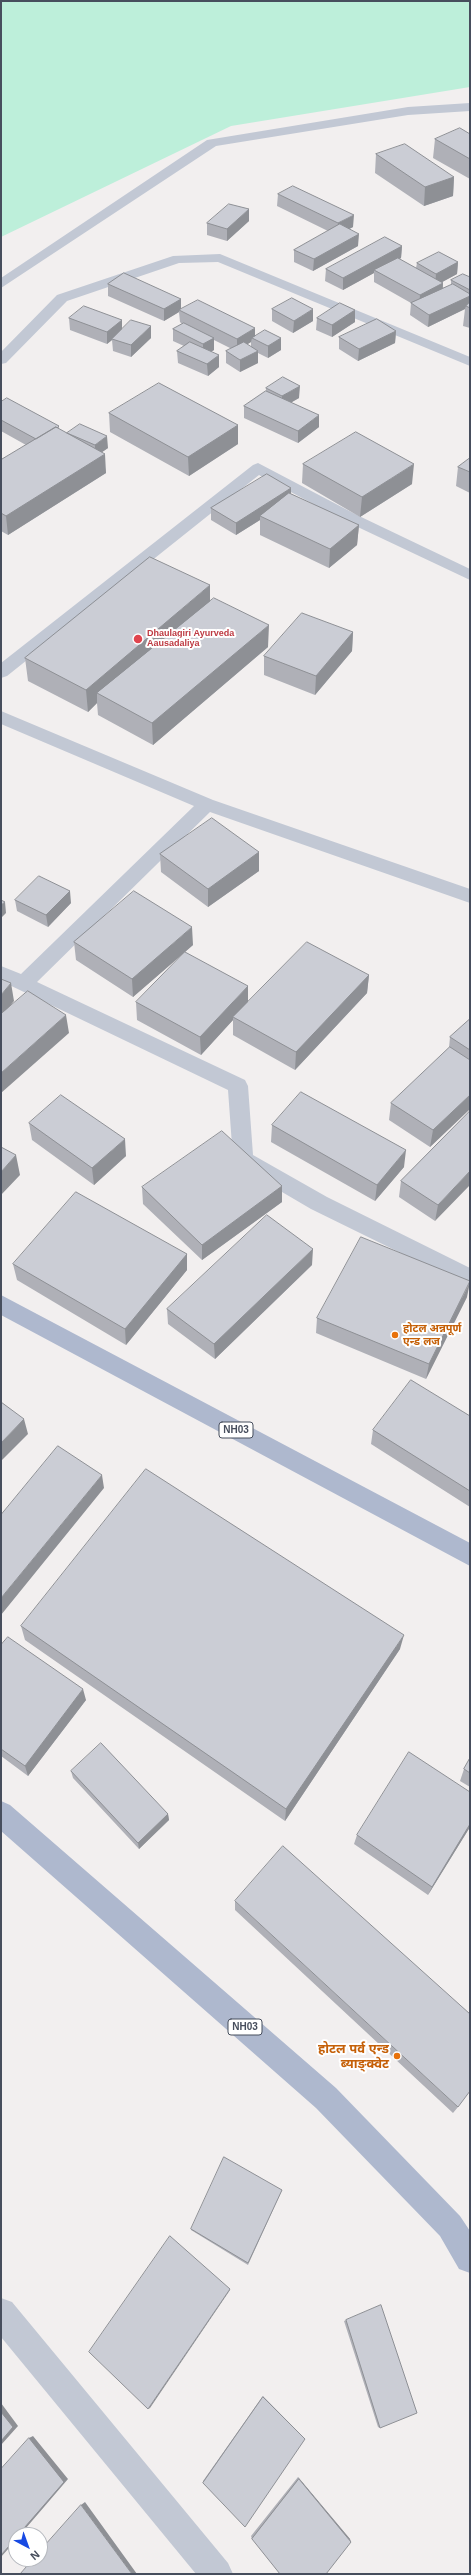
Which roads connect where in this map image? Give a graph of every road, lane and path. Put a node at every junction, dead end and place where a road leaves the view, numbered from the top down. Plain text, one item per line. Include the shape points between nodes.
1 (470, 107) edge
2 (1, 284) edge
3 (1, 360) edge
4 (470, 362) edge
5 (470, 576) edge
6 (1, 649) edge
7 (14, 661) junction
8 (1, 672) edge
9 (1, 717) edge
10 (207, 804) junction
11 (470, 896) edge
12 (1, 973) edge
13 (25, 982) junction
14 (470, 1278) edge
15 (1, 1304) edge
16 (470, 1555) edge
17 (1, 1814) edge
18 (470, 2258) edge
19 (1, 2313) edge
20 (217, 2574) edge

1 - 2 street via 408,112 212,143
3 - 4 street via 62,298 178,259 202,257 220,258
5 - 7 street via 338,512 258,468
6 - 7 street
7 - 8 street
9 - 10 street
10 - 11 street
10 - 13 street
12 - 13 street
13 - 14 street via 238,1086 243,1159 319,1203
15 - 16 main road, NH03
17 - 18 main road, NH03 via 326,2098 450,2226
19 - 20 street

